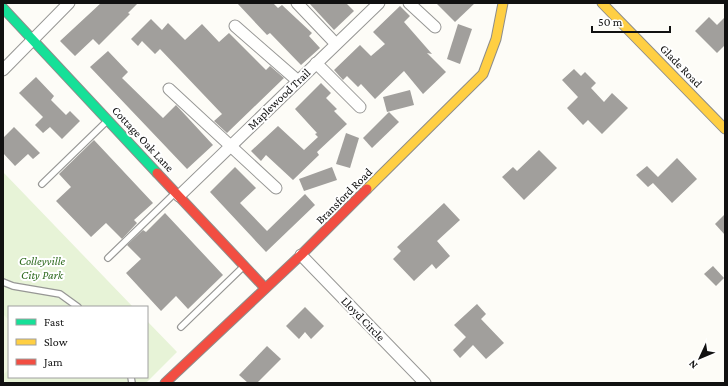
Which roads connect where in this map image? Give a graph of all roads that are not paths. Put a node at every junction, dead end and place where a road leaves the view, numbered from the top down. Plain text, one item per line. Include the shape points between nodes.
1 (69, 3) edge
2 (297, 3) edge
3 (379, 3) edge
4 (409, 3) edge
5 (503, 3) edge
6 (602, 3) edge
7 (3, 8) edge
8 (235, 26) dead end
9 (435, 27) dead end
10 (34, 39) junction
11 (336, 44) junction
12 (316, 63) junction
13 (3, 70) edge
14 (298, 81) junction
15 (169, 89) dead end
16 (360, 107) dead end
17 (108, 119) junction
18 (725, 129) edge
19 (230, 146) junction
20 (42, 184) dead end
21 (276, 188) dead end
22 (177, 194) junction
23 (301, 255) junction
24 (108, 258) dead end
25 (245, 266) junction
26 (3, 282) edge
27 (265, 288) junction
28 (77, 306) edge
29 (181, 327) dead end
30 (165, 383) edge
31 (425, 383) edge

1 - 10 street
2 - 11 street
3 - 11 street, Maplewood Trail
4 - 9 street
5 - 23 street, Bransford Road via 494,52 483,74
6 - 18 street, Glade Road
7 - 10 street, Cottage Oak Lane
8 - 14 street
10 - 13 street
10 - 17 street, Cottage Oak Lane
11 - 12 street, Maplewood Trail
12 - 14 street, Maplewood Trail
12 - 16 street
14 - 19 street, Maplewood Trail
15 - 19 street
17 - 20 lane
17 - 22 street, Cottage Oak Lane
19 - 21 street
19 - 22 street, Maplewood Trail
22 - 24 lane
22 - 25 street, Cottage Oak Lane
23 - 27 street, Bransford Road
23 - 31 street, Lloyd Circle
25 - 27 street, Cottage Oak Lane
25 - 29 lane
26 - 28 lane via 60,294
27 - 30 street, Bransford Road

